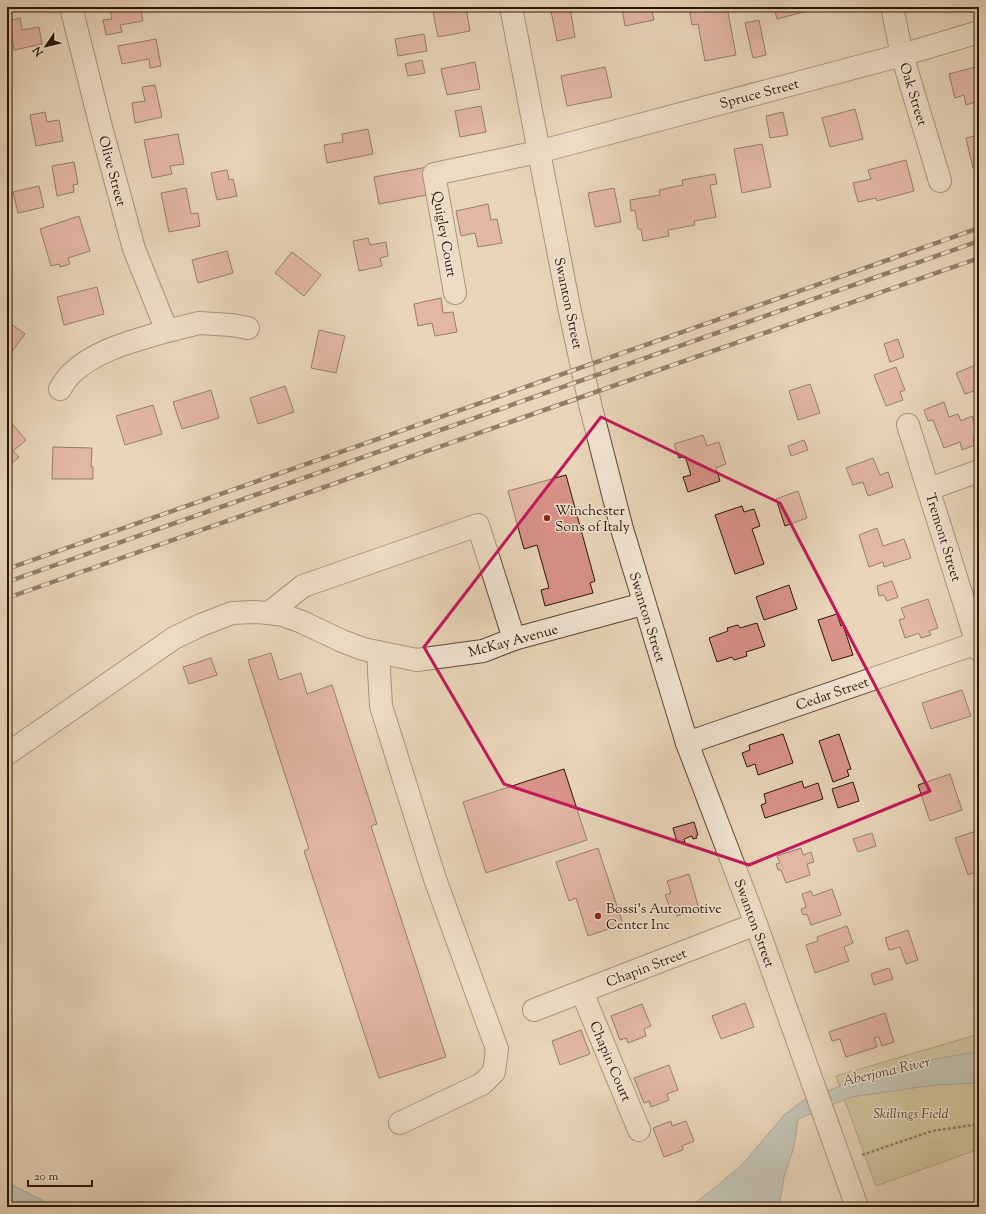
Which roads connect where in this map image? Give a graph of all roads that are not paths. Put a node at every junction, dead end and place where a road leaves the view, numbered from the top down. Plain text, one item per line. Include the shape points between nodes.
1 (72, 7) edge
2 (511, 7) edge
3 (892, 7) edge
4 (979, 32) edge
5 (902, 55) junction
6 (538, 152) junction
7 (434, 174) joint
8 (940, 181) dead end
9 (455, 293) dead end
10 (248, 328) dead end
11 (167, 331) junction
12 (60, 388) dead end
13 (908, 425) dead end
14 (979, 471) edge
15 (929, 489) junction
16 (644, 604) junction
17 (269, 613) junction
18 (514, 639) junction
19 (978, 646) edge
20 (378, 652) junction
21 (687, 743) junction
22 (7, 754) edge
23 (756, 924) junction
24 (582, 992) junction
25 (534, 1010) dead end
26 (400, 1123) dead end
27 (639, 1130) dead end
28 (857, 1207) edge

1 - 11 street, Olive Street via 134,249
2 - 6 street, Swanton Street
3 - 5 street, Oak Street
4 - 5 street, Spruce Street
5 - 6 street, Spruce Street
5 - 8 street, Oak Street
6 - 7 street, Spruce Street
6 - 16 street, Swanton Street via 590,404
7 - 9 street, Quigley Court
10 - 11 street via 199,323
11 - 12 street via 96,356 70,375
13 - 15 street, Tremont Street
14 - 15 street
15 - 19 street, Tremont Street
16 - 18 street, McKay Avenue
16 - 21 street, Swanton Street
17 - 18 street via 304,586 478,525
17 - 20 street, McKay Avenue via 283,615 342,641
17 - 22 street, McKay Avenue via 232,613 174,638
18 - 20 street, McKay Avenue via 483,651 417,660
19 - 21 street, Cedar Street
20 - 26 street via 381,706 435,879 497,1049 494,1072 482,1084
21 - 23 street, Swanton Street
23 - 24 street, Chapin Street
23 - 28 street, Swanton Street
24 - 25 street, Chapin Street
24 - 27 street, Chapin Court

